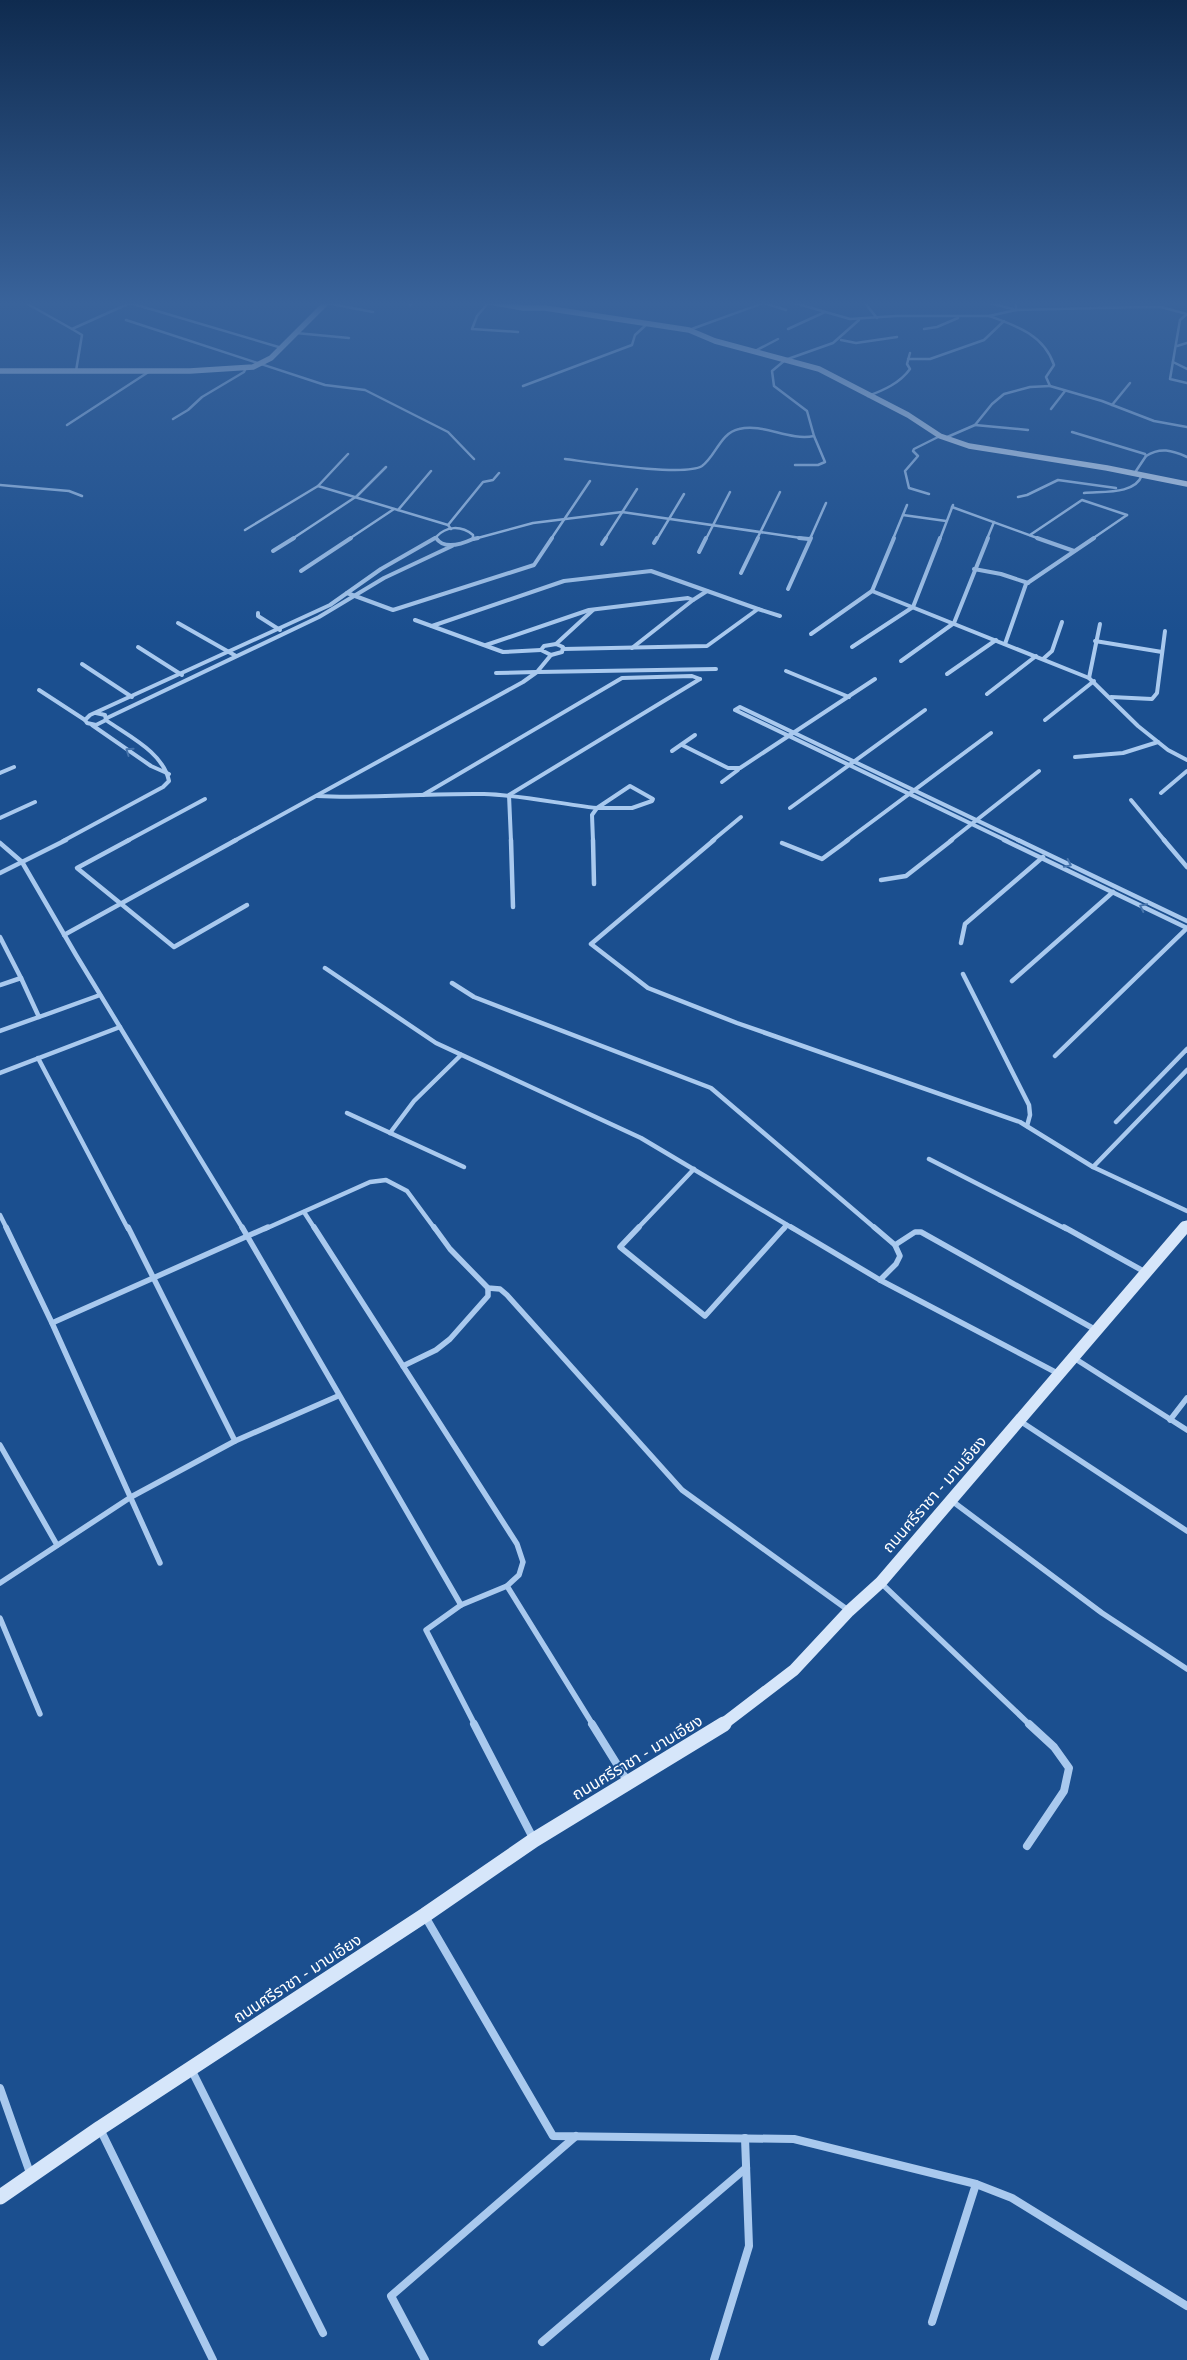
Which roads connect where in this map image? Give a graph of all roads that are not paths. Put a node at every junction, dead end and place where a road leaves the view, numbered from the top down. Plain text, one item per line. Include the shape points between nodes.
1 (88, 412) edge
2 (184, 412) edge
3 (408, 412) edge
4 (807, 412) edge
5 (902, 412) edge
6 (985, 412) edge
7 (1128, 412) edge
8 (173, 419) dead end
9 (67, 425) dead end
10 (975, 425) junction
11 (1187, 427) edge
12 (1028, 430) dead end
13 (1072, 432) dead end
14 (814, 436) junction
15 (943, 437) junction
16 (348, 454) dead end
17 (1146, 456) junction
18 (1187, 457) edge
19 (474, 459) dead end
20 (565, 459) dead end
21 (795, 465) dead end
22 (386, 467) dead end
23 (431, 471) dead end
24 (499, 473) dead end
25 (1134, 474) junction
26 (1142, 475) junction
27 (590, 481) dead end
28 (1187, 484) edge
29 (0, 486) edge
30 (318, 486) junction
31 (637, 488) dead end
32 (1116, 488) junction
33 (730, 492) dead end
34 (780, 492) dead end
35 (1084, 493) dead end
36 (684, 494) dead end
37 (929, 494) dead end
38 (82, 496) dead end
39 (355, 497) junction
40 (1018, 497) dead end
41 (826, 503) dead end
42 (908, 505) dead end
43 (396, 509) junction
44 (622, 512) junction
45 (903, 515) junction
46 (566, 519) junction
47 (669, 519) junction
48 (946, 521) junction
49 (994, 522) junction
50 (448, 525) junction
51 (713, 525) junction
52 (451, 528) junction
53 (245, 530) dead end
54 (762, 532) junction
55 (1030, 535) junction
56 (436, 537) junction
57 (473, 539) junction
58 (810, 539) junction
59 (654, 543) dead end
60 (602, 544) dead end
61 (452, 546) junction
62 (273, 551) dead end
63 (1074, 551) junction
64 (699, 552) dead end
65 (974, 569) junction
66 (301, 571) dead end
67 (741, 573) dead end
68 (1028, 583) junction
69 (788, 589) dead end
70 (707, 591) junction
71 (872, 591) junction
72 (347, 593) junction
73 (356, 596) junction
74 (693, 600) junction
75 (913, 607) junction
76 (758, 609) junction
77 (593, 610) junction
78 (258, 612) dead end
79 (780, 616) dead end
80 (415, 620) dead end
81 (1062, 622) dead end
82 (178, 623) dead end
83 (954, 623) junction
84 (1100, 624) dead end
85 (432, 626) junction
86 (278, 628) junction
87 (1165, 631) dead end
88 (285, 633) junction
89 (811, 634) dead end
90 (996, 640) junction
91 (1095, 642) junction
92 (556, 644) junction
93 (1005, 644) junction
94 (486, 645) junction
95 (138, 647) dead end
96 (852, 647) dead end
97 (632, 648) junction
98 (541, 650) junction
99 (564, 650) junction
100 (228, 652) junction
101 (1162, 652) junction
102 (550, 655) junction
103 (236, 656) junction
104 (1036, 656) junction
105 (1043, 659) junction
106 (901, 661) dead end
107 (82, 664) dead end
108 (716, 669) dead end
109 (786, 671) dead end
110 (537, 672) junction
111 (496, 673) dead end
112 (180, 674) junction
113 (947, 674) dead end
114 (187, 678) junction
115 (1090, 678) junction
116 (875, 679) dead end
117 (1094, 681) junction
118 (39, 690) dead end
119 (987, 694) dead end
120 (132, 697) junction
121 (848, 697) junction
122 (1111, 698) junction
123 (139, 702) junction
124 (925, 710) dead end
125 (96, 713) junction
126 (106, 719) junction
127 (85, 720) junction
128 (1045, 720) dead end
129 (91, 725) junction
130 (991, 733) dead end
131 (695, 735) dead end
132 (792, 735) junction
133 (1158, 742) junction
134 (682, 744) junction
135 (672, 751) dead end
136 (1075, 757) dead end
137 (1187, 760) edge
138 (852, 761) junction
139 (847, 764) junction
140 (14, 767) dead end
141 (740, 768) junction
142 (1039, 771) dead end
143 (1187, 771) edge
144 (0, 773) edge
145 (170, 774) junction
146 (722, 782) dead end
147 (910, 792) junction
148 (1161, 793) dead end
149 (423, 795) junction
150 (509, 795) junction
151 (317, 796) junction
152 (205, 799) dead end
153 (1130, 800) dead end
154 (35, 802) dead end
155 (597, 808) junction
156 (790, 808) dead end
157 (741, 817) dead end
158 (0, 818) edge
159 (974, 822) junction
160 (0, 843) edge
161 (782, 843) dead end
162 (1047, 854) junction
163 (1042, 858) junction
164 (22, 862) junction
165 (1187, 867) edge
166 (0, 873) edge
167 (881, 880) dead end
168 (594, 884) dead end
169 (1117, 888) junction
170 (1112, 892) junction
171 (122, 903) junction
172 (247, 905) dead end
173 (513, 907) dead end
174 (1187, 921) edge
175 (1187, 928) edge
176 (64, 935) junction
177 (0, 937) edge
178 (961, 943) dead end
179 (326, 968) dead end
180 (963, 974) dead end
181 (21, 978) junction
182 (1012, 981) dead end
183 (452, 983) dead end
184 (0, 985) edge
185 (100, 995) junction
186 (39, 1017) junction
187 (120, 1027) junction
188 (0, 1031) edge
189 (1187, 1049) edge
190 (461, 1055) junction
191 (1055, 1056) dead end
192 (38, 1058) junction
193 (1187, 1070) edge
194 (0, 1073) edge
195 (347, 1112) dead end
196 (1116, 1122) dead end
197 (1027, 1126) junction
198 (390, 1132) junction
199 (929, 1159) dead end
200 (464, 1167) dead end
201 (1093, 1167) junction
202 (694, 1169) junction
203 (1187, 1210) edge
204 (304, 1212) junction
205 (0, 1215) edge
206 (787, 1225) junction
207 (1187, 1225) edge
208 (247, 1236) junction
209 (895, 1245) junction
210 (1145, 1273) junction
211 (155, 1279) junction
212 (880, 1280) junction
213 (488, 1288) junction
214 (52, 1323) junction
215 (1096, 1330) junction
216 (1073, 1358) junction
217 (403, 1366) junction
218 (1060, 1374) junction
219 (338, 1396) junction
220 (1187, 1398) edge
221 (1170, 1420) junction
222 (1020, 1421) junction
223 (1187, 1430) edge
224 (235, 1442) junction
225 (0, 1445) edge
226 (131, 1497) junction
227 (951, 1501) junction
228 (1187, 1531) edge
229 (56, 1545) junction
230 (160, 1563) dead end
231 (881, 1582) junction
232 (0, 1583) edge
233 (507, 1586) junction
234 (461, 1605) junction
235 (849, 1611) junction
236 (0, 1618) edge
237 (1187, 1669) edge
238 (40, 1714) dead end
239 (629, 1784) junction
240 (534, 1840) junction
241 (1027, 1846) dead end
242 (424, 1915) junction
243 (190, 2069) junction
244 (0, 2088) edge
245 (100, 2128) junction
246 (577, 2136) junction
247 (745, 2138) junction
248 (746, 2168) junction
249 (31, 2176) junction
250 (976, 2184) junction
251 (0, 2197) edge
252 (1187, 2306) edge
253 (932, 2322) dead end
254 (322, 2333) dead end
255 (542, 2342) dead end
256 (213, 2360) edge
257 (425, 2360) edge
258 (714, 2360) edge

1 - 9 street
2 - 8 street
3 - 19 street via 443,430
4 - 14 street
5 - 15 street
6 - 10 street
7 - 11 street via 1170,426
10 - 12 street
10 - 15 street
13 - 17 street
14 - 20 street via 790,436 753,427 736,429 701,467 675,470
14 - 21 street via 825,462
15 - 25 street via 982,449
15 - 37 street via 914,449 918,456 905,471 909,488
16 - 30 street
17 - 18 street via 1162,449
17 - 25 street
22 - 39 street
23 - 43 street
24 - 50 street via 493,480 483,482
25 - 26 street
26 - 28 street
26 - 32 street via 1137,486
27 - 46 street
29 - 38 street via 69,491
30 - 39 street
30 - 53 street
31 - 44 street
32 - 35 street
32 - 40 street via 1058,480
33 - 51 street
34 - 54 street
36 - 47 street
39 - 43 street
39 - 62 street
41 - 58 street
42 - 45 street
43 - 50 street
43 - 66 street
44 - 46 street
44 - 47 street
44 - 60 street
45 - 48 street
45 - 71 street
46 - 57 street via 533,523
46 - 73 street via 534,565 393,610
47 - 51 street
47 - 59 street
48 - 49 street via 952,506
48 - 75 street
49 - 55 street
49 - 65 street
50 - 52 street
51 - 54 street
51 - 64 street
52 - 56 street via 439,532
52 - 57 street via 470,531
54 - 58 street
54 - 67 street
55 - 63 street
55 - 63 street via 1082,500 1127,515
56 - 61 street via 438,541
56 - 72 street via 404,554
57 - 61 street
58 - 69 street
61 - 73 street via 384,578
63 - 68 street
65 - 68 street
65 - 83 street
68 - 93 street
70 - 74 street
70 - 76 street
70 - 85 street via 651,571 564,581
71 - 75 street
71 - 89 street
72 - 73 street
72 - 86 street via 330,605
73 - 88 street
74 - 77 street
74 - 97 street
75 - 83 street
75 - 96 street
76 - 79 street
76 - 97 street via 707,646
77 - 92 street
77 - 94 street
78 - 86 street via 258,616
80 - 85 street
81 - 105 street via 1052,651
82 - 100 street
83 - 90 street
83 - 106 street
84 - 91 street
85 - 94 street
86 - 88 street
86 - 100 street
87 - 101 street
88 - 103 street
90 - 93 street
90 - 113 street
91 - 101 street
91 - 115 street
92 - 98 street via 544,646
92 - 99 street
93 - 104 street
94 - 98 street via 503,652
95 - 112 street
97 - 99 street
98 - 102 street
99 - 102 street
100 - 103 street
100 - 112 street
101 - 122 street via 1157,693 1152,699
102 - 110 street
103 - 114 street
104 - 105 street
104 - 119 street
105 - 115 street
107 - 120 street
108 - 110 street
109 - 121 street
110 - 111 street
110 - 151 street
112 - 114 street
112 - 120 street
114 - 123 street
115 - 117 street
116 - 121 street
117 - 122 street
117 - 128 street
118 - 127 street
120 - 123 street
120 - 125 street
121 - 132 street
122 - 133 street
123 - 126 street
124 - 138 street
125 - 126 street via 105,715
125 - 127 street
126 - 129 street
126 - 145 street via 161,761
127 - 129 street
145 -> 129 street via 151,766
130 - 147 street
131 - 134 street
132 - 132 street via 735,710 740,707
132 - 138 street
132 - 139 street
132 - 141 street
133 - 136 street via 1123,753
133 - 137 street
134 - 135 street
134 - 141 street via 728,768
138 - 139 street
138 - 147 street
139 - 147 street
139 - 156 street
140 - 144 street
141 - 146 street
142 - 159 street
143 - 148 street
145 - 164 street via 163,787
147 - 159 street
147 - 161 street via 822,860
149 - 150 street
149 - 150 street via 622,678 683,676 700,679
149 - 151 street
150 - 155 street
150 - 173 street
151 - 171 street
152 - 171 street via 77,868
153 - 165 street
154 - 158 street
155 - 155 street via 626,809 653,799 630,786
155 - 168 street via 592,815
157 - 197 street via 591,944 648,988
159 - 162 street
159 - 163 street
159 - 167 street via 906,876
160 - 164 street
162 - 163 street
162 -> 169 street
163 - 170 street
163 - 178 street via 965,924
164 - 166 street
164 - 176 street
169 - 170 street
169 - 174 street
175 -> 170 street
170 - 182 street
171 - 172 street via 174,947
171 - 176 street
175 - 191 street
176 - 185 street
177 - 181 street
179 - 190 street via 436,1043
180 - 197 street via 1029,1105
181 - 184 street
181 - 186 street
183 - 209 street via 474,997 711,1088
185 - 186 street
185 - 187 street
186 - 188 street
187 - 192 street
187 - 208 street
189 - 196 street
190 - 198 street via 414,1101
190 - 202 street via 640,1138
192 - 194 street
192 - 211 street
193 - 201 street
195 - 198 street
197 - 201 street
198 - 200 street
199 - 210 street via 1049,1219
201 - 203 street
202 - 206 street
202 - 206 street via 620,1247 705,1316
204 - 208 street
204 - 213 street via 370,1182 391,1182 407,1191 450,1249
204 - 217 street
205 - 214 street
206 - 212 street
207 - 210 street, ถนนศรีราชา - มาบเอียง
208 - 211 street
208 - 219 street
209 - 212 street via 900,1256
209 - 215 street via 915,1232 921,1232
210 - 215 street, ถนนศรีราชา - มาบเอียง
211 - 214 street
211 - 224 street
212 - 218 street
213 - 217 street via 488,1296 450,1339 436,1350
213 - 235 street via 500,1289 507,1296 682,1490
214 - 226 street
215 - 216 street, ถนนศรีราชา - มาบเอียง
216 - 218 street, ถนนศรีราชา - มาบเอียง
216 - 221 street
217 - 233 street via 517,1544 523,1562 519,1575
218 - 222 street, ถนนศรีราชา - มาบเอียง
219 - 224 street
219 - 234 street
220 - 221 street
221 - 223 street
222 - 227 street, ถนนศรีราชา - มาบเอียง
222 - 228 street
224 - 226 street
225 - 229 street
226 - 229 street
226 - 230 street
227 - 231 street, ถนนศรีราชา - มาบเอียง
227 - 237 street via 1102,1612
229 - 232 street
231 - 235 street, ถนนศรีราชา - มาบเอียง
231 - 241 street via 1054,1747 1069,1768 1064,1791
233 - 234 street
233 - 239 street
234 - 240 street via 426,1630
235 - 239 street, ถนนศรีราชา - มาบเอียง via 794,1670 718,1728
236 - 238 street
239 - 240 street, ถนนศรีราชา - มาบเอียง
240 - 242 street, ถนนศรีราชา - มาบเอียง
242 - 243 street, ถนนศรีราชา - มาบเอียง
242 - 246 street via 554,2136
243 - 245 street, ถนนศรีราชา - มาบเอียง
243 - 254 street
244 - 249 street
245 - 249 street, ถนนศรีราชา - มาบเอียง
245 - 256 street
246 - 247 street
246 - 257 street via 391,2296
247 - 248 street
247 - 250 street via 794,2139
248 - 255 street
248 - 258 street via 748,2246
249 - 251 street, ถนนศรีราชา - มาบเอียง
250 - 252 street via 1012,2198
250 - 253 street

